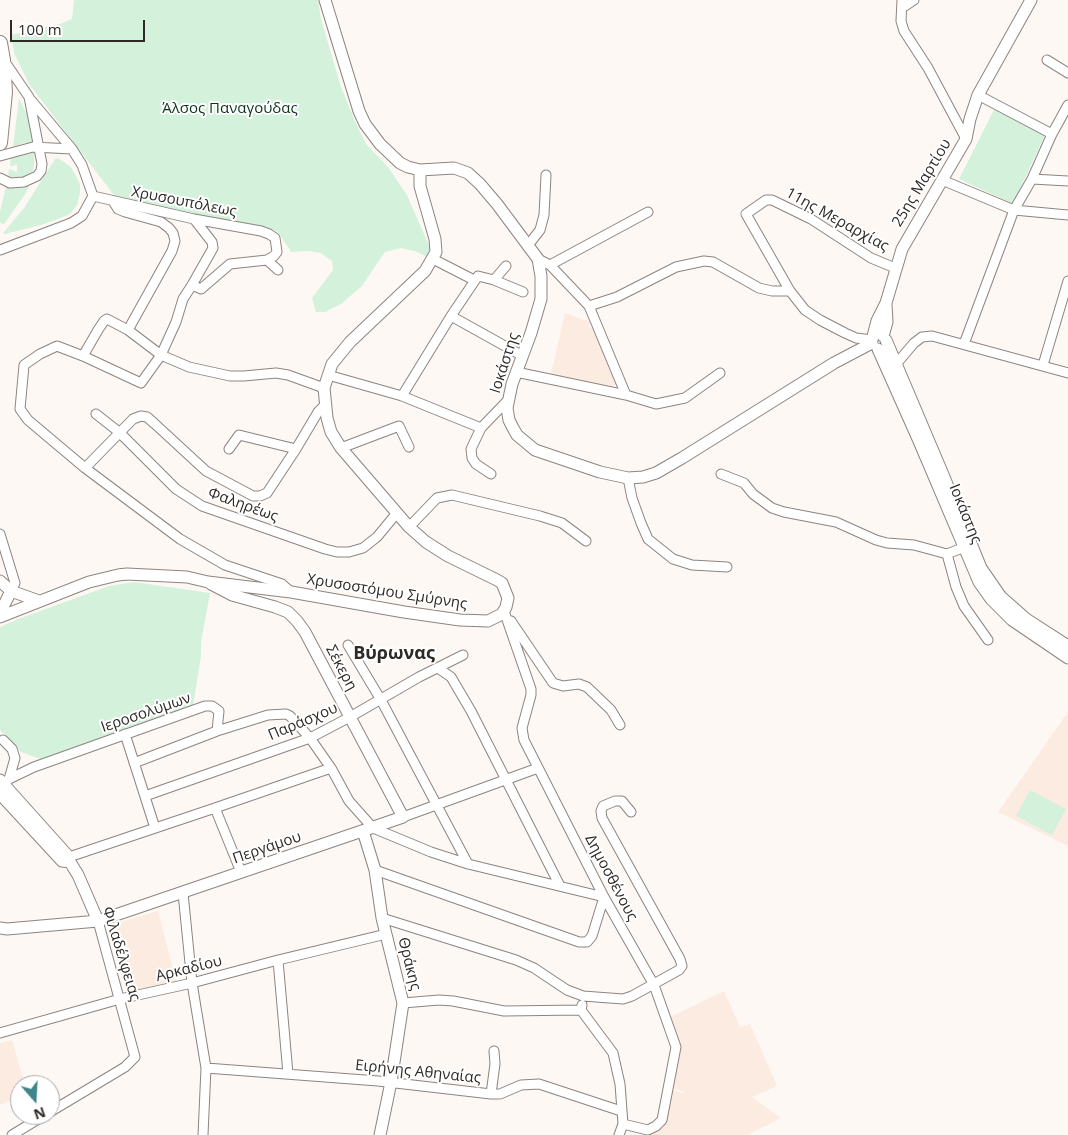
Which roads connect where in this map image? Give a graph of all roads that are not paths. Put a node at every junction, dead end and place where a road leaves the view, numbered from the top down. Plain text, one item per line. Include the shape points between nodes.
1 (914, 0) edge
2 (1021, 0) edge
3 (1031, 0) edge
4 (325, 3) edge
5 (902, 4) edge
6 (1024, 12) junction
7 (0, 43) edge
8 (3, 60) junction
9 (1047, 60) dead end
10 (1068, 73) edge
11 (978, 95) junction
12 (29, 97) junction
13 (1068, 105) edge
14 (1052, 134) junction
15 (966, 139) junction
16 (0, 143) edge
17 (39, 147) junction
18 (72, 149) junction
19 (0, 156) edge
20 (420, 170) junction
21 (546, 175) dead end
22 (0, 178) edge
23 (1032, 179) junction
24 (942, 180) junction
25 (1068, 181) edge
26 (93, 196) junction
27 (113, 202) junction
28 (1014, 210) junction
29 (648, 212) dead end
30 (1068, 215) edge
31 (194, 219) junction
32 (529, 244) junction
33 (0, 250) edge
34 (433, 259) junction
35 (538, 259) junction
36 (267, 260) junction
37 (550, 265) junction
38 (506, 266) dead end
39 (895, 268) junction
40 (278, 270) dead end
41 (474, 280) junction
42 (494, 280) junction
43 (1068, 281) edge
44 (192, 285) junction
45 (790, 291) junction
46 (523, 292) dead end
47 (589, 306) junction
48 (451, 316) junction
49 (128, 330) junction
50 (878, 342) junction
51 (964, 344) junction
52 (161, 355) junction
53 (521, 355) junction
54 (83, 356) junction
55 (1043, 366) junction
56 (893, 369) junction
57 (516, 372) junction
58 (720, 373) dead end
59 (1068, 373) edge
60 (328, 375) junction
61 (324, 388) junction
62 (626, 395) junction
63 (402, 396) junction
64 (508, 400) junction
65 (325, 405) junction
66 (96, 414) dead end
67 (481, 428) junction
68 (119, 432) junction
69 (409, 447) dead end
70 (341, 448) junction
71 (229, 449) dead end
72 (296, 449) junction
73 (85, 468) junction
74 (491, 474) dead end
75 (721, 474) dead end
76 (628, 478) junction
77 (396, 514) junction
78 (408, 527) junction
79 (0, 534) edge
80 (586, 541) dead end
81 (967, 546) junction
82 (947, 554) junction
83 (727, 567) dead end
84 (0, 581) edge
85 (208, 582) junction
86 (11, 592) junction
87 (291, 592) junction
88 (39, 601) junction
89 (504, 611) junction
90 (0, 613) edge
91 (0, 617) edge
92 (988, 640) dead end
93 (348, 645) dead end
94 (1068, 646) edge
95 (463, 655) dead end
96 (1068, 658) edge
97 (438, 668) junction
98 (381, 700) junction
99 (350, 717) junction
100 (620, 725) dead end
101 (218, 731) junction
102 (125, 734) junction
103 (310, 738) junction
104 (3, 740) dead end
105 (134, 763) junction
106 (331, 768) junction
107 (538, 768) junction
108 (507, 780) junction
109 (2, 784) edge
110 (144, 796) junction
111 (438, 805) junction
112 (215, 808) junction
113 (631, 812) dead end
114 (403, 817) junction
115 (155, 828) junction
116 (368, 829) junction
117 (70, 860) junction
118 (468, 864) junction
119 (375, 870) junction
120 (241, 872) junction
121 (560, 886) junction
122 (183, 893) junction
123 (604, 898) junction
124 (382, 918) junction
125 (98, 921) junction
126 (0, 928) edge
127 (386, 934) junction
128 (278, 960) junction
129 (192, 983) junction
130 (654, 985) junction
131 (583, 996) junction
132 (120, 999) junction
133 (403, 1004) junction
134 (581, 1010) junction
135 (0, 1033) edge
136 (494, 1051) dead end
137 (206, 1068) junction
138 (288, 1074) junction
139 (391, 1082) junction
140 (491, 1094) junction
141 (60, 1106) edge
142 (622, 1111) junction
143 (623, 1124) junction
144 (28, 1125) edge
145 (12, 1135) edge
146 (203, 1135) edge
147 (380, 1135) edge
148 (619, 1135) edge

1 - 5 street
2 - 6 street
3 - 6 street, 25ης Μαρτίου
4 - 20 street, Ιοκάστης via 365,124 400,163
5 - 15 street via 904,31
6 - 11 street, 25ης Μαρτίου
7 - 8 main road
8 - 12 street
8 - 16 main road via 5,92
9 - 10 street
11 - 14 street
11 - 15 street, 25ης Μαρτίου
12 - 17 street
12 - 18 street
13 - 14 street
14 - 23 street
15 - 24 street, 25ης Μαρτίου
17 - 18 street
17 - 19 street via 27,147
17 - 22 street via 42,164 37,176 17,183
18 - 26 street via 82,165
20 - 32 street, Ιοκάστης via 454,168 468,173
20 - 34 street via 420,186 435,239
21 - 32 street via 544,215 540,230
23 - 25 street
23 - 28 street
24 - 28 street
24 - 39 street, 25ης Μαρτίου via 907,239
26 - 27 street, Χρυσουπόλεως
26 - 33 street via 82,216 71,223
27 - 31 street, Χρυσουπόλεως
27 - 49 street via 125,212 161,222 173,233 175,241
28 - 30 street
28 - 51 street
29 - 37 street
31 - 36 street, Χρυσουπόλεως via 269,234 275,238 277,252
31 - 44 street via 213,248
32 - 35 street, Ιοκάστης
34 - 41 street
34 - 60 street via 408,289 344,348
35 - 37 street
35 - 53 street, Ιοκάστης via 541,299
36 - 40 street
36 - 44 street via 230,264 201,289
37 - 47 street
38 - 42 street
39 - 45 street, 11ης Μεραρχίας via 871,258 800,213 766,200 746,215
39 - 50 street, 25ης Μαρτίου via 886,303 877,321
41 - 42 street via 478,276
41 - 48 street
42 - 46 street
43 - 55 street
44 - 52 street via 183,298
45 - 47 street via 766,290 713,262 691,263 665,272 617,297
45 - 50 street, 11ης Μεραρχίας via 805,310 820,320 856,338
47 - 62 street
48 - 53 street
48 - 63 street
49 - 52 street
49 - 54 street via 107,319
50 - 56 street, Ιοκάστης
50 - 76 street, Ιοκάστης via 834,363 656,473
51 - 55 street
51 - 56 street via 932,336 922,337
52 - 54 street via 141,384
52 - 61 street via 207,372 230,376 276,373
53 - 57 street, Ιοκάστης
54 - 73 street via 57,346 24,365 20,408 28,420
55 - 59 street
56 - 81 street, Ιοκάστης via 919,441
57 - 62 street
57 - 64 street, Ιοκάστης
58 - 62 street via 685,398 656,404
60 - 61 street
60 - 63 street
61 - 65 street
63 - 67 street
64 - 67 street
64 - 76 street, Ιοκάστης via 512,428 535,450
65 - 70 street via 331,432
65 - 72 street
66 - 68 street, Φαληρέως
67 - 74 street via 471,449 472,458
68 - 72 street via 133,419 146,418 206,471 253,496 267,493
68 - 73 street
68 - 77 street, Φαληρέως via 176,489 202,506 326,549 349,552 363,548
69 - 70 street via 399,426
70 - 77 street
71 - 72 street via 239,435
73 - 87 street via 192,546 225,565 282,584
75 - 82 street via 744,483 772,508 836,522 887,543 914,545
76 - 83 street via 640,523 648,539 673,559 692,565
77 - 78 street
78 - 80 street via 437,498 452,495 562,523
78 - 89 street via 448,556 497,580 508,594
79 - 86 street via 15,583
81 - 82 street
81 - 94 street, Ιοκάστης via 1001,597
81 - 96 street, Ιοκάστης via 979,582 991,599 1012,620
82 - 92 street via 964,606
84 - 86 street
85 - 87 street, Χρυσοστόμου Σμύρνης
85 - 88 street, Χρυσοστόμου Σμύρνης via 187,577 118,575
85 - 99 street, Σέκερη via 219,590 276,607 293,616 305,632
86 - 88 street
86 - 90 street
87 - 89 street, Χρυσοστόμου Σμύρνης via 480,622 492,620
88 - 91 street, Χρυσοστόμου Σμύρνης
89 - 100 street via 553,683 587,687 611,710
89 - 107 street, Δημοσθένους via 531,689 522,734
93 - 98 street
95 - 97 street, Παράσχου
97 - 98 street, Παράσχου
97 - 108 street via 451,677
98 - 99 street, Παράσχου
98 - 111 street
99 - 103 street, Παράσχου
99 - 114 street, Σέκερη
101 - 102 street, Ιεροσολύμων via 219,711 208,706
101 - 103 street via 279,713 290,716
101 - 105 street
102 - 105 street
102 - 109 street, Ιεροσολύμων via 34,767
103 - 106 street
103 - 110 street, Παράσχου
104 - 109 street via 15,758
105 - 110 street
106 - 112 street
106 - 116 street
107 - 108 street, Περγάμου
107 - 123 street, Δημοσθένους
108 - 111 street, Περγάμου
108 - 121 street
109 - 117 street, Φιλαδέλφειας via 62,861
110 - 115 street
111 - 114 street, Περγάμου
111 - 118 street
112 - 115 street
112 - 120 street
113 - 130 street via 622,801 603,806 601,811 682,966
114 - 116 street, Περγάμου
115 - 117 street
116 - 118 street
116 - 119 street, Θράκης
116 - 120 street, Περγάμου
117 - 125 street, Φιλαδέλφειας
118 - 121 street
119 - 123 street via 579,942 587,942 592,936
119 - 124 street, Θράκης
120 - 122 street, Περγάμου
121 - 123 street
122 - 125 street, Περγάμου
122 - 129 street
123 - 130 street, Δημοσθένους
124 - 127 street, Θράκης
124 - 131 street via 516,960
125 - 126 street, Περγάμου
125 - 132 street, Φιλαδέλφειας
127 - 128 street, Αρκαδίου
127 - 133 street, Θράκης
128 - 129 street, Αρκαδίου
128 - 138 street
129 - 132 street, Αρκαδίου
129 - 137 street
130 - 131 street via 623,999
130 - 143 street, Δημοσθένους via 676,1047 662,1120 648,1130
131 - 134 street
132 - 135 street, Αρκαδίου
132 - 141 street, Φιλαδέλφειας via 134,1057 126,1067
133 - 134 street via 439,1000 504,1011
133 - 139 street, Θράκης
134 - 142 street via 612,1053 620,1084
136 - 140 street
137 - 138 street, Ειρήνης Αθηναίας
137 - 146 street
138 - 139 street, Ειρήνης Αθηναίας
139 - 140 street, Ειρήνης Αθηναίας
139 - 147 street, Θράκης
140 - 142 street, Ειρήνης Αθηναίας via 500,1094 521,1085 539,1084
142 - 143 street
143 - 148 street
144 - 145 street

